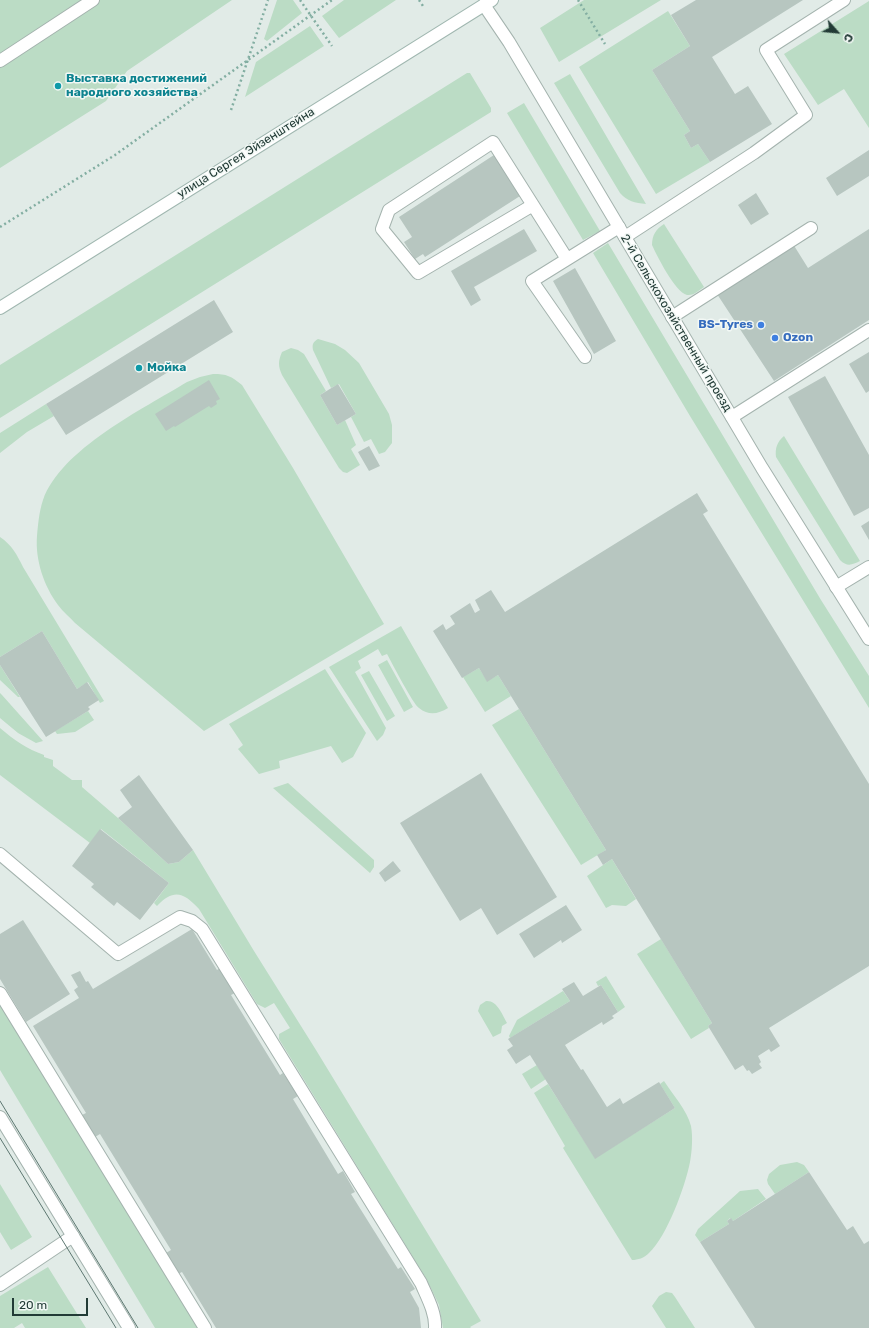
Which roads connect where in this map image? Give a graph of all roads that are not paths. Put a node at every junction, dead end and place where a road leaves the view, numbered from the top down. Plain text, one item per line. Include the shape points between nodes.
1 (93, 0) edge
2 (844, 0) edge
3 (488, 2) edge
4 (0, 61) edge
5 (533, 205) junction
6 (811, 228) dead end
7 (622, 232) junction
8 (567, 259) junction
9 (0, 308) edge
10 (672, 317) junction
11 (869, 330) edge
12 (585, 357) dead end
13 (732, 417) junction
14 (869, 567) edge
15 (836, 587) junction
16 (869, 639) edge
17 (0, 854) edge
18 (0, 993) edge
19 (0, 1117) edge
20 (73, 1236) junction
21 (0, 1285) edge
22 (129, 1328) edge
23 (205, 1328) edge
24 (435, 1328) edge

1 - 4 street
2 - 7 street via 766,50 806,115 754,152
3 - 7 street, 2-й Сельскохозяйственный проезд
3 - 9 street, улица Сергея Эйзенштейна
5 - 5 street via 493,142 389,210 382,229 418,273
5 - 8 street
6 - 10 street
7 - 8 street
7 - 10 street, 2-й Сельскохозяйственный проезд
8 - 12 street via 532,281
10 - 13 street, 2-й Сельскохозяйственный проезд
11 - 13 street
13 - 15 street, 2-й Сельскохозяйственный проезд
14 - 15 street
15 - 16 street, 2-й Сельскохозяйственный проезд
17 - 24 street via 118,954 180,917 192,921 202,929 421,1283 430,1304
18 - 23 street
19 - 20 street
20 - 21 street
20 - 22 street

